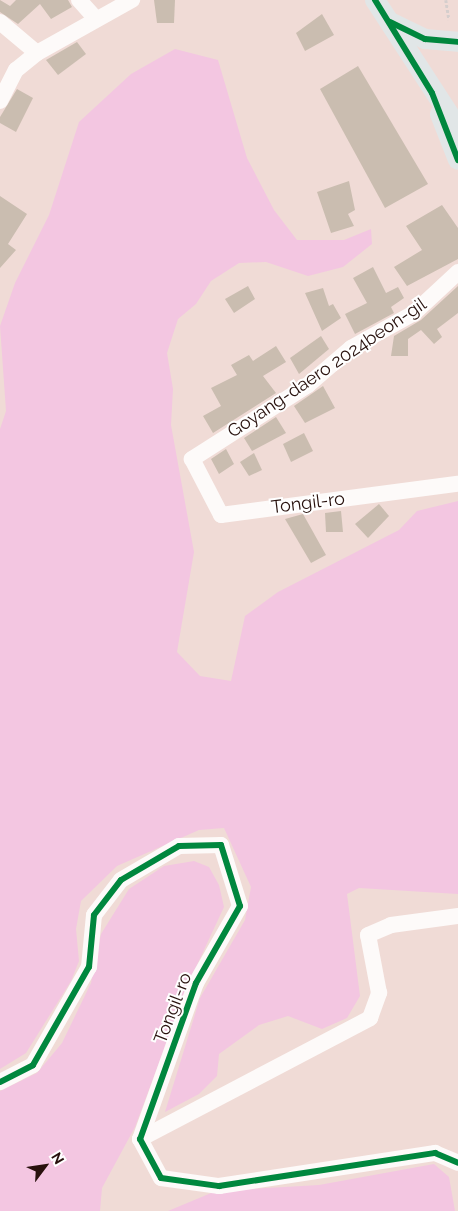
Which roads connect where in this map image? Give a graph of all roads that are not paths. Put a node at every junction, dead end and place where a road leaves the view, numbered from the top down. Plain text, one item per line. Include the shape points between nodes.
1 (79, 0) edge
2 (132, 0) edge
3 (375, 0) edge
4 (95, 18) junction
5 (0, 22) edge
6 (390, 22) junction
7 (458, 42) edge
8 (37, 52) junction
9 (432, 93) junction
10 (0, 100) edge
11 (458, 128) edge
12 (458, 160) edge
13 (458, 272) edge
14 (192, 459) joint
15 (458, 484) edge
16 (458, 916) edge
17 (0, 1082) edge
18 (140, 1139) junction
19 (458, 1163) edge

1 - 4 street
2 - 4 street
3 - 6 main road
4 - 8 street
5 - 8 street
6 - 7 main road via 425,39
6 - 9 main road
8 - 10 street via 16,70
9 - 11 main road
9 - 12 main road
13 - 14 street, Goyang-daero 2024beon-gil via 414,313 351,348 308,385
14 - 15 street, Tongil-ro via 221,515
16 - 18 street via 391,925 368,935 379,993 370,1018
17 - 18 street, Tongil-ro via 33,1065 89,967 94,915 121,880 179,846 221,844 240,906 196,983
18 - 19 street via 160,1178 219,1186 435,1153

